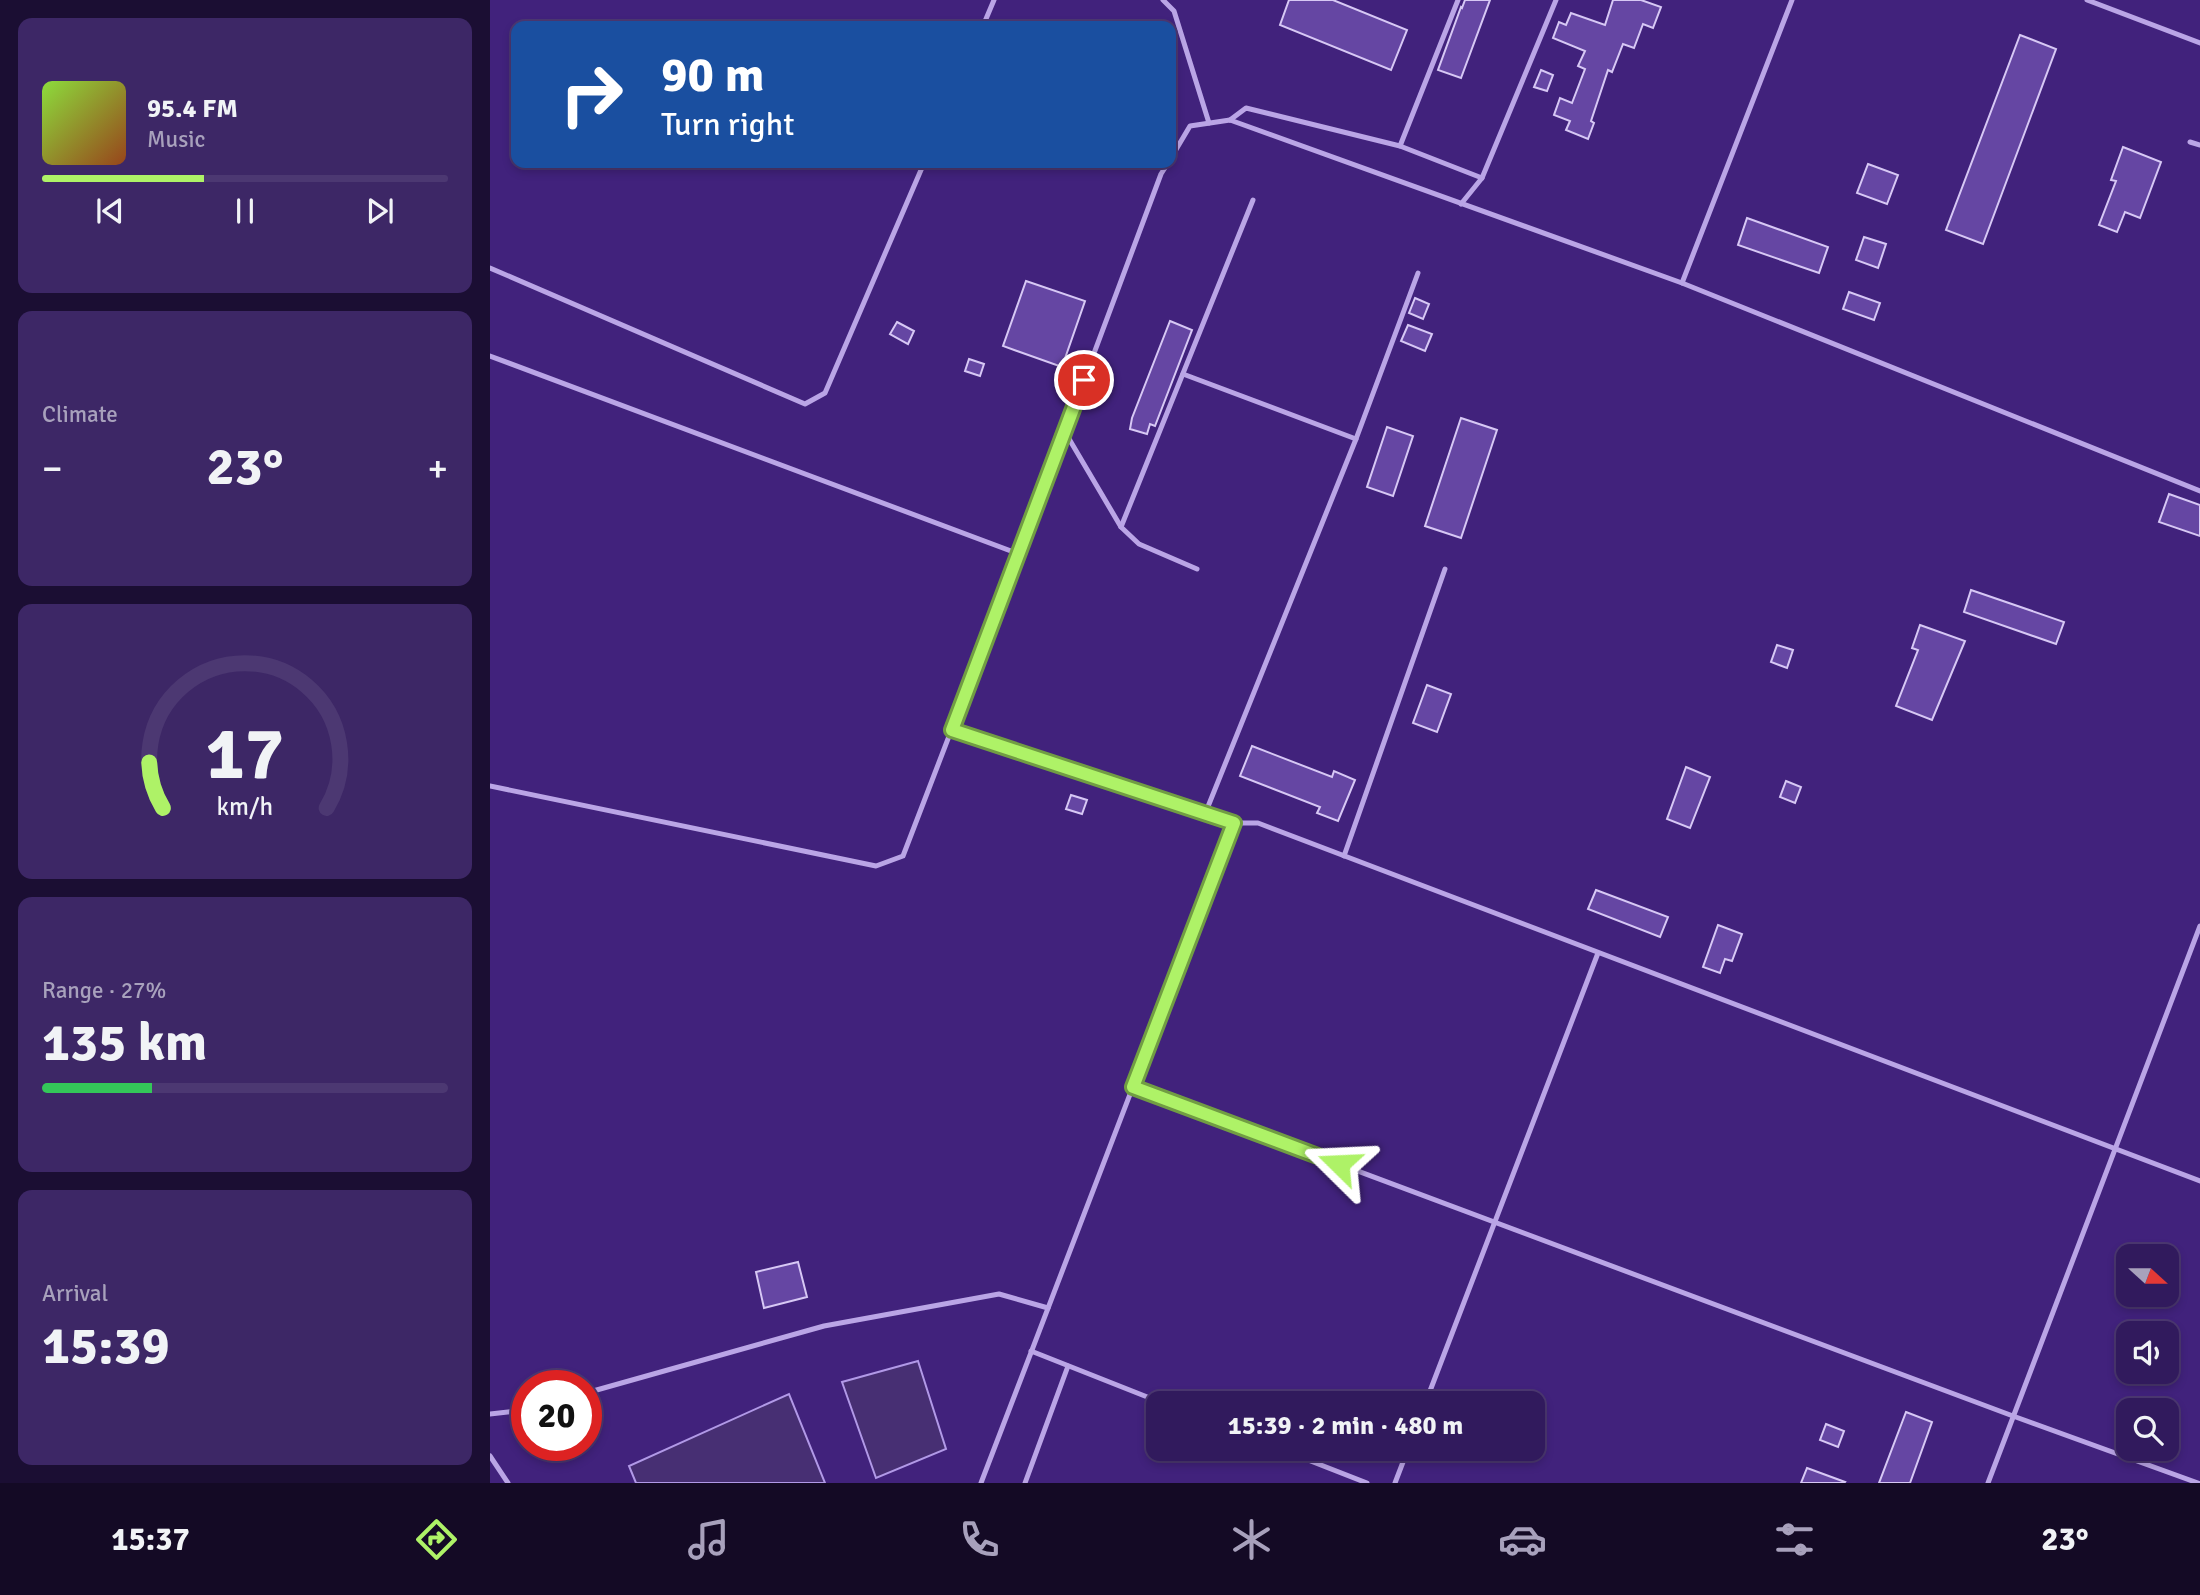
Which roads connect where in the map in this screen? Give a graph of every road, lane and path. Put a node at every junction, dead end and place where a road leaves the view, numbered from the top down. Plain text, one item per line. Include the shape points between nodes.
1 (994, 0) edge
2 (1163, 0) edge
3 (1458, 0) edge
4 (1556, 0) edge
5 (1792, 0) edge
6 (2087, 0) edge
7 (985, 21) edge
8 (2200, 43) edge
9 (1230, 120) junction
10 (1209, 123) junction
11 (2190, 142) dead end
12 (2200, 145) edge
13 (1400, 146) junction
14 (1176, 150) edge
15 (922, 168) edge
16 (1165, 168) edge
17 (1482, 178) junction
18 (1253, 200) dead end
19 (1461, 204) junction
20 (490, 268) edge
21 (1418, 273) dead end
22 (1682, 283) junction
23 (490, 356) edge
24 (1183, 374) junction
25 (1065, 432) junction
26 (1356, 439) junction
27 (2200, 491) edge
28 (1121, 527) junction
29 (1019, 554) junction
30 (1197, 569) dead end
31 (1444, 569) dead end
32 (952, 730) junction
33 (490, 786) edge
34 (1205, 814) junction
35 (1234, 823) junction
36 (1344, 856) junction
37 (2200, 926) edge
38 (1598, 953) junction
39 (1133, 1087) junction
40 (2114, 1149) junction
41 (2200, 1181) edge
42 (1495, 1222) junction
43 (1048, 1308) junction
44 (1031, 1351) junction
45 (1068, 1366) junction
46 (602, 1388) edge
47 (1430, 1391) edge
48 (1146, 1397) edge
49 (511, 1412) edge
50 (490, 1414) edge
51 (2013, 1416) junction
52 (490, 1456) edge
53 (1311, 1461) edge
54 (1403, 1461) edge
55 (508, 1483) edge
56 (981, 1483) edge
57 (1026, 1483) edge
58 (1367, 1483) edge
59 (1395, 1483) edge
60 (1988, 1483) edge
61 (2198, 1483) edge

1 - 7 lane
2 - 10 lane via 1174,11
3 - 13 lane
4 - 17 lane
5 - 22 lane
6 - 8 lane
9 - 10 lane
9 - 13 lane via 1246,108
9 - 19 lane
10 - 14 lane via 1190,126
11 - 12 lane
13 - 17 lane
15 - 20 lane via 825,393 805,404
16 - 25 lane
17 - 19 lane
18 - 24 lane
19 - 22 lane
21 - 26 lane
22 - 27 lane
23 - 29 lane
24 - 26 lane
24 - 28 lane
25 - 28 lane
25 - 29 lane
26 - 34 lane
28 - 30 lane via 1139,544
29 - 32 lane
31 - 36 lane
32 - 33 lane via 903,856 876,866
32 - 34 lane
34 - 35 lane
35 - 36 lane via 1258,823
35 - 39 lane
36 - 38 lane
37 - 40 lane
38 - 40 lane
38 - 42 lane
39 - 42 lane
39 - 43 lane
40 - 41 lane
40 - 51 lane
42 - 47 lane
42 - 51 lane
43 - 44 lane
43 - 46 lane via 999,1294 824,1326
44 - 45 lane
44 - 56 lane
45 - 48 lane
45 - 57 lane
49 - 50 lane
51 - 60 lane
51 - 61 lane
52 - 55 lane
53 - 58 lane
54 - 59 lane

